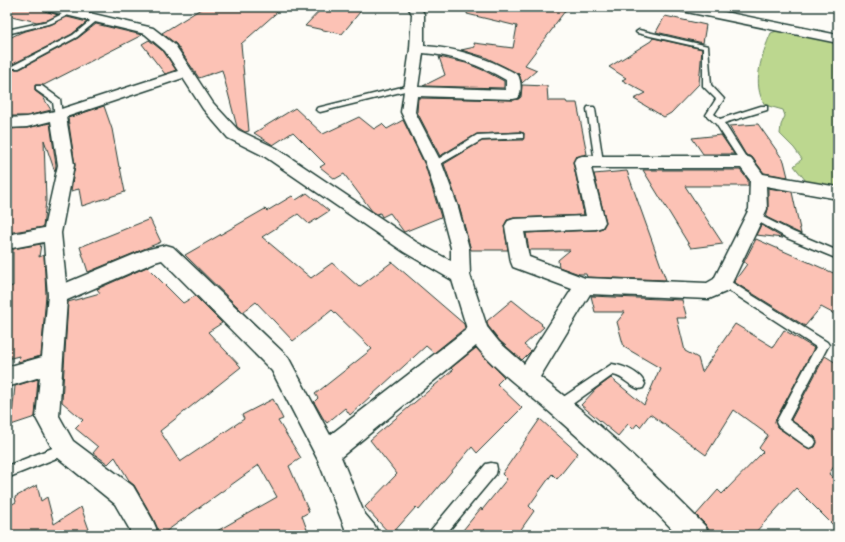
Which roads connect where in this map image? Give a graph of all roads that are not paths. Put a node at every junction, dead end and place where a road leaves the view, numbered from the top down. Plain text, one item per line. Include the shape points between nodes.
1 (48, 7) edge
2 (414, 7) edge
3 (682, 7) edge
4 (70, 12) junction
5 (97, 18) junction
6 (7, 32) edge
7 (639, 32) dead end
8 (838, 39) edge
9 (417, 49) junction
10 (16, 66) dead end
11 (186, 73) junction
12 (39, 88) dead end
13 (410, 89) junction
14 (764, 108) dead end
15 (591, 109) dead end
16 (320, 110) dead end
17 (58, 115) junction
18 (719, 122) junction
19 (7, 123) edge
20 (520, 136) dead end
21 (599, 162) junction
22 (745, 162) junction
23 (434, 164) junction
24 (758, 179) junction
25 (838, 193) edge
26 (754, 216) junction
27 (52, 233) junction
28 (7, 242) edge
29 (838, 255) edge
30 (460, 275) junction
31 (723, 281) junction
32 (584, 286) junction
33 (58, 295) junction
34 (478, 332) junction
35 (52, 364) junction
36 (7, 377) edge
37 (526, 380) junction
38 (639, 384) dead end
39 (560, 406) junction
40 (810, 442) dead end
41 (65, 449) junction
42 (327, 453) junction
43 (491, 469) dead end
44 (7, 472) edge
45 (359, 533) edge
46 (143, 535) edge
47 (436, 535) edge
48 (696, 535) edge

1 - 4 street
2 - 9 street via 418,14
3 - 8 street
4 - 5 street
4 - 6 lane via 50,22
5 - 10 lane via 75,36
5 - 11 street via 149,31 170,48
7 - 18 lane via 706,47 707,86 720,99 710,115
9 - 13 street
9 - 13 street via 450,52 490,66 513,78 513,95
11 - 17 street
11 - 30 street via 208,106 233,134 270,152 410,247
12 - 17 lane via 57,101
13 - 16 lane
13 - 23 street via 408,112
14 - 18 lane
15 - 21 lane
17 - 19 street via 27,122
17 - 27 street via 66,165
18 - 22 lane
20 - 23 lane via 480,137
21 - 22 street
21 - 32 street via 582,162 596,222 514,226 520,262
22 - 24 street
23 - 30 street via 460,248
24 - 25 street
24 - 26 street via 758,209
26 - 29 lane via 790,235
26 - 31 street
27 - 28 street
27 - 33 street
30 - 34 street
31 - 32 street via 721,285 709,290
31 - 40 lane via 823,345 782,422
32 - 37 street
33 - 35 street
33 - 42 street via 152,255 166,252 280,364
34 - 37 street via 492,349
34 - 42 street
35 - 36 street
35 - 41 street via 47,418
37 - 39 street
38 - 39 lane via 622,371 612,369
39 - 48 street via 643,480
41 - 44 lane
41 - 46 street via 124,495 143,528
42 - 45 street
43 - 47 lane

